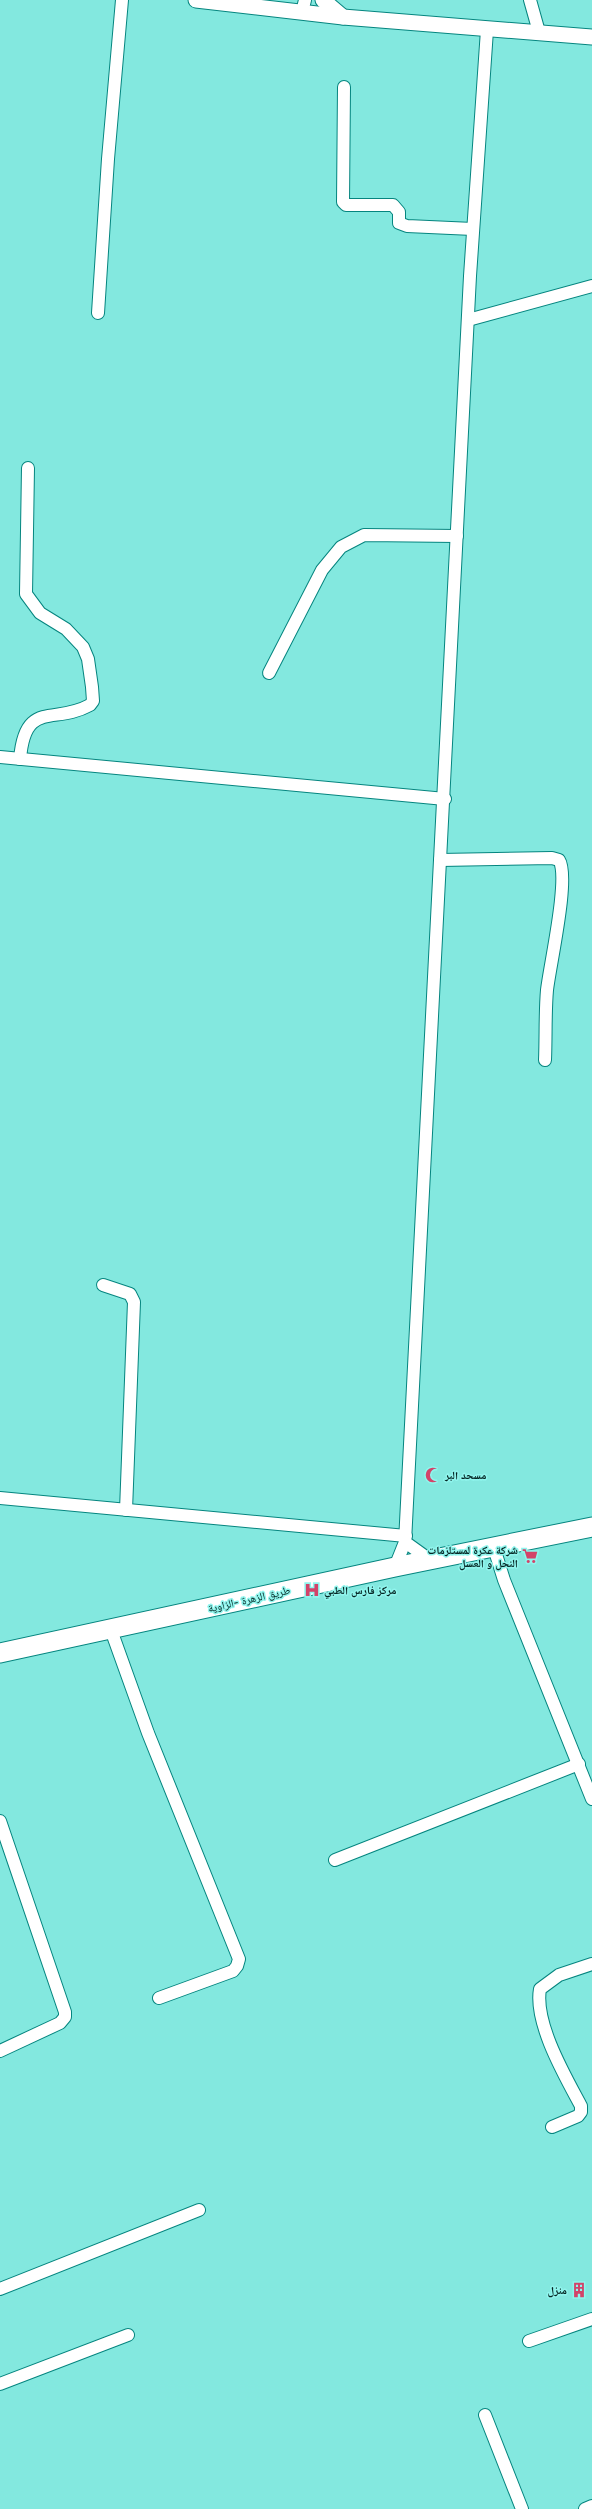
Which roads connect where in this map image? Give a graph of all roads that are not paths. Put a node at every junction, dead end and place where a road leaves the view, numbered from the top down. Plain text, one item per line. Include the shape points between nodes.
1 (122, 0) edge
2 (196, 0) edge
3 (323, 0) edge
4 (530, 0) edge
5 (252, 3) edge
6 (298, 6) edge
7 (343, 17) junction
8 (487, 30) junction
9 (539, 32) junction
10 (592, 38) edge
11 (344, 87) dead end
12 (473, 229) junction
13 (592, 286) edge
14 (98, 313) dead end
15 (468, 320) junction
16 (28, 468) dead end
17 (456, 536) junction
18 (269, 673) dead end
19 (0, 757) edge
20 (20, 759) junction
21 (445, 799) junction
22 (440, 860) junction
23 (545, 1060) dead end
24 (103, 1285) dead end
25 (0, 1498) edge
26 (126, 1510) junction
27 (592, 1527) edge
28 (405, 1539) junction
29 (494, 1548) junction
30 (430, 1560) junction
31 (395, 1566) junction
32 (111, 1630) junction
33 (0, 1653) edge
34 (578, 1764) junction
35 (592, 1798) edge
36 (0, 1821) edge
37 (335, 1860) dead end
38 (592, 1964) edge
39 (159, 1998) dead end
40 (0, 2051) edge
41 (552, 2127) dead end
42 (199, 2210) dead end
43 (0, 2289) edge
44 (592, 2319) edge
45 (128, 2335) dead end
46 (529, 2341) dead end
47 (0, 2384) edge
48 (485, 2415) dead end
49 (592, 2506) edge
50 (522, 2509) edge
51 (585, 2509) edge

1 - 14 street
2 - 5 street
3 - 7 street
4 - 9 street
5 - 6 street
6 - 7 street
7 - 8 street
8 - 9 street
8 - 12 street
9 - 10 street
11 - 12 street via 343,202 393,205 399,212 399,223 407,226
12 - 15 street
13 - 15 street
15 - 17 street
16 - 20 street via 26,594 40,613 66,629 83,647 88,660 93,696 90,706 84,709 49,714 33,722 22,744
17 - 18 street via 364,535 341,547 322,570
17 - 21 street
19 - 20 street
20 - 21 street
21 - 22 street
22 - 23 street via 552,858 559,860 562,865 562,886 547,990
22 - 28 street
24 - 26 street via 130,1294 134,1302
25 - 26 street
26 - 28 street
27 - 29 main road, طريق الزهرة -الزاوية
28 - 30 street
28 - 31 street
29 - 30 main road, طريق الزهرة -الزاوية
29 - 34 street via 504,1580
30 - 31 main road, طريق الزهرة -الزاوية
31 - 32 main road, طريق الزهرة -الزاوية
32 - 33 main road, طريق الزهرة -الزاوية
32 - 39 street via 148,1733 238,1959 233,1971
34 - 35 street
34 - 37 street
36 - 40 street via 65,2012 60,2023
38 - 41 street via 559,1975 540,1989 538,2000 544,2024 562,2070 581,2106 578,2116
42 - 43 street
44 - 46 street
45 - 47 street
48 - 50 street
49 - 51 street

